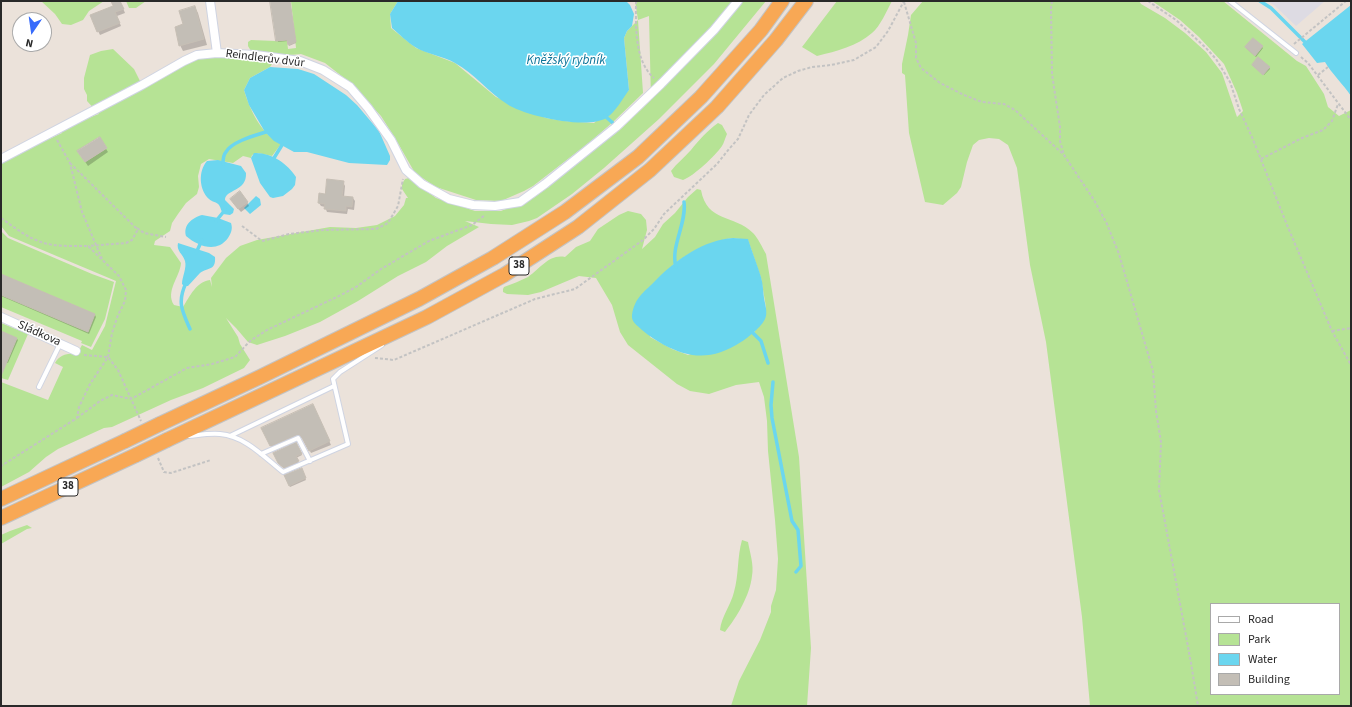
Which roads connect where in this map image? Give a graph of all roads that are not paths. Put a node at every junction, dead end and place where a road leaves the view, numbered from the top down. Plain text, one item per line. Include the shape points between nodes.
1 (210, 1) edge
2 (738, 1) edge
3 (782, 1) edge
4 (806, 1) edge
5 (1230, 1) edge
6 (217, 53) junction
7 (1296, 53) road end
8 (1, 159) edge
9 (1, 317) edge
10 (427, 317) junction
11 (390, 340) dead end
12 (60, 344) junction
13 (384, 344) dead end
14 (76, 351) road end
15 (334, 386) junction
16 (39, 387) dead end
17 (230, 436) junction
18 (171, 438) junction
19 (261, 454) junction
20 (310, 461) junction
21 (1, 499) edge
22 (1, 518) edge

1 - 6 street
2 - 6 street, Reindlerův dvůr via 714,30 616,127 520,202 495,206 449,199 422,184 406,170 391,140 350,87 323,70 300,61
3 - 21 highway, 38, bridge via 761,30 702,97 638,157 564,212 493,258 419,299 260,377
4 - 10 highway, 38 via 718,107 650,170 578,227 504,275
5 - 7 lane
6 - 8 street, Reindlerův dvůr via 184,61
9 - 12 street, Sládkova
10 - 11 lane
10 - 18 highway, 38
12 - 14 street, Sládkova
12 - 16 lane
13 - 15 lane via 340,372 333,379
15 - 17 lane
15 - 20 lane via 348,444
17 - 18 lane via 219,434
17 - 19 lane via 247,443
18 - 22 highway, 38, bridge
19 - 20 lane via 283,472
19 - 20 lane via 298,438

